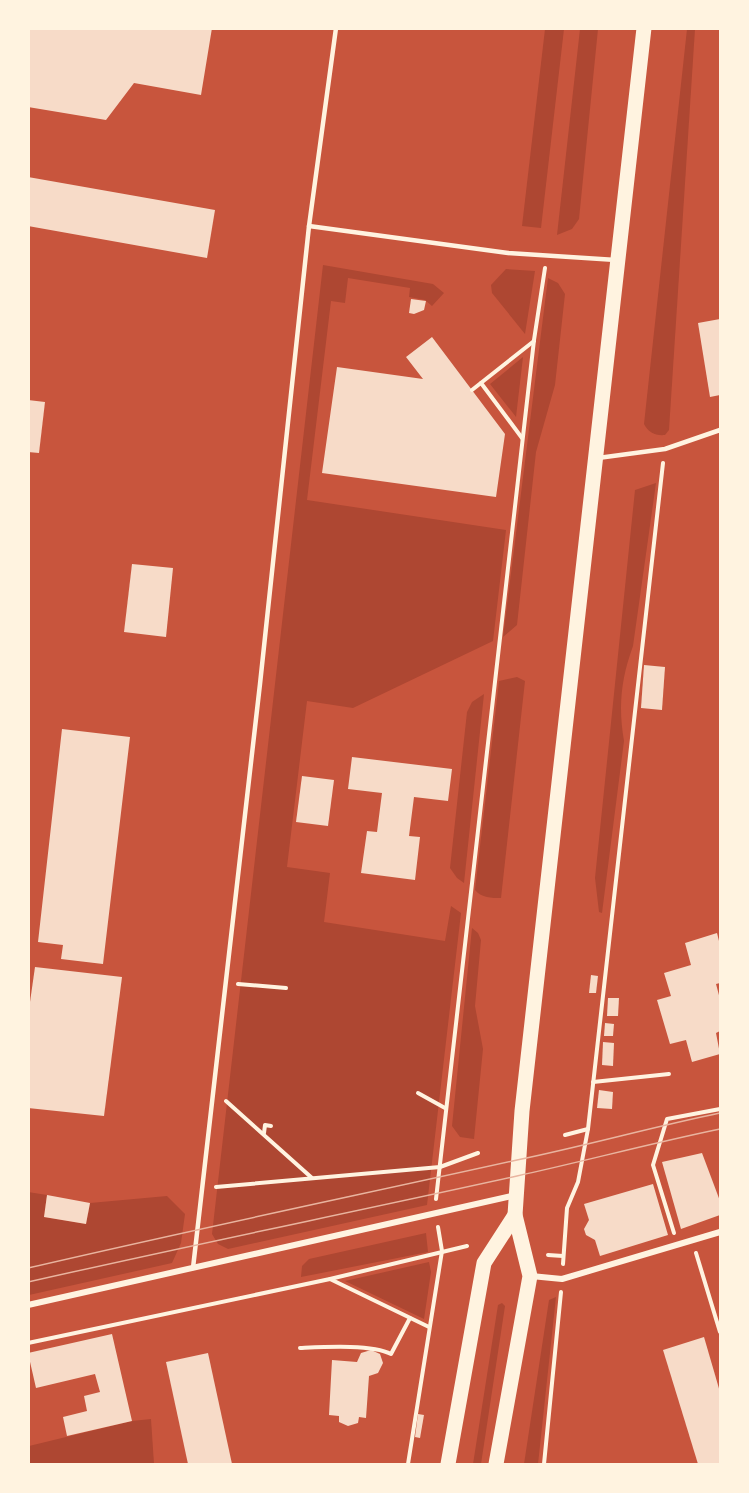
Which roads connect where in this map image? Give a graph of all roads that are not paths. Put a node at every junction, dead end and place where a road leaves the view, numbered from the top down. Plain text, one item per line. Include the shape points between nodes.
1 (336, 28) edge
2 (644, 28) edge
3 (309, 226) junction
4 (618, 260) junction
5 (720, 430) edge
6 (596, 458) junction
7 (516, 1195) junction
8 (515, 1215) junction
9 (720, 1232) edge
10 (193, 1268) junction
11 (530, 1276) junction
12 (28, 1305) edge
13 (448, 1464) edge
14 (496, 1464) edge

1 - 3 lane
2 - 4 main road
3 - 4 lane via 507,253
3 - 10 lane
4 - 6 main road
5 - 6 lane via 665,448
6 - 7 main road via 522,1111
7 - 8 main road
7 - 10 street
8 - 11 main road
8 - 13 main road via 484,1263
9 - 11 street via 562,1279
10 - 12 street
11 - 14 main road

